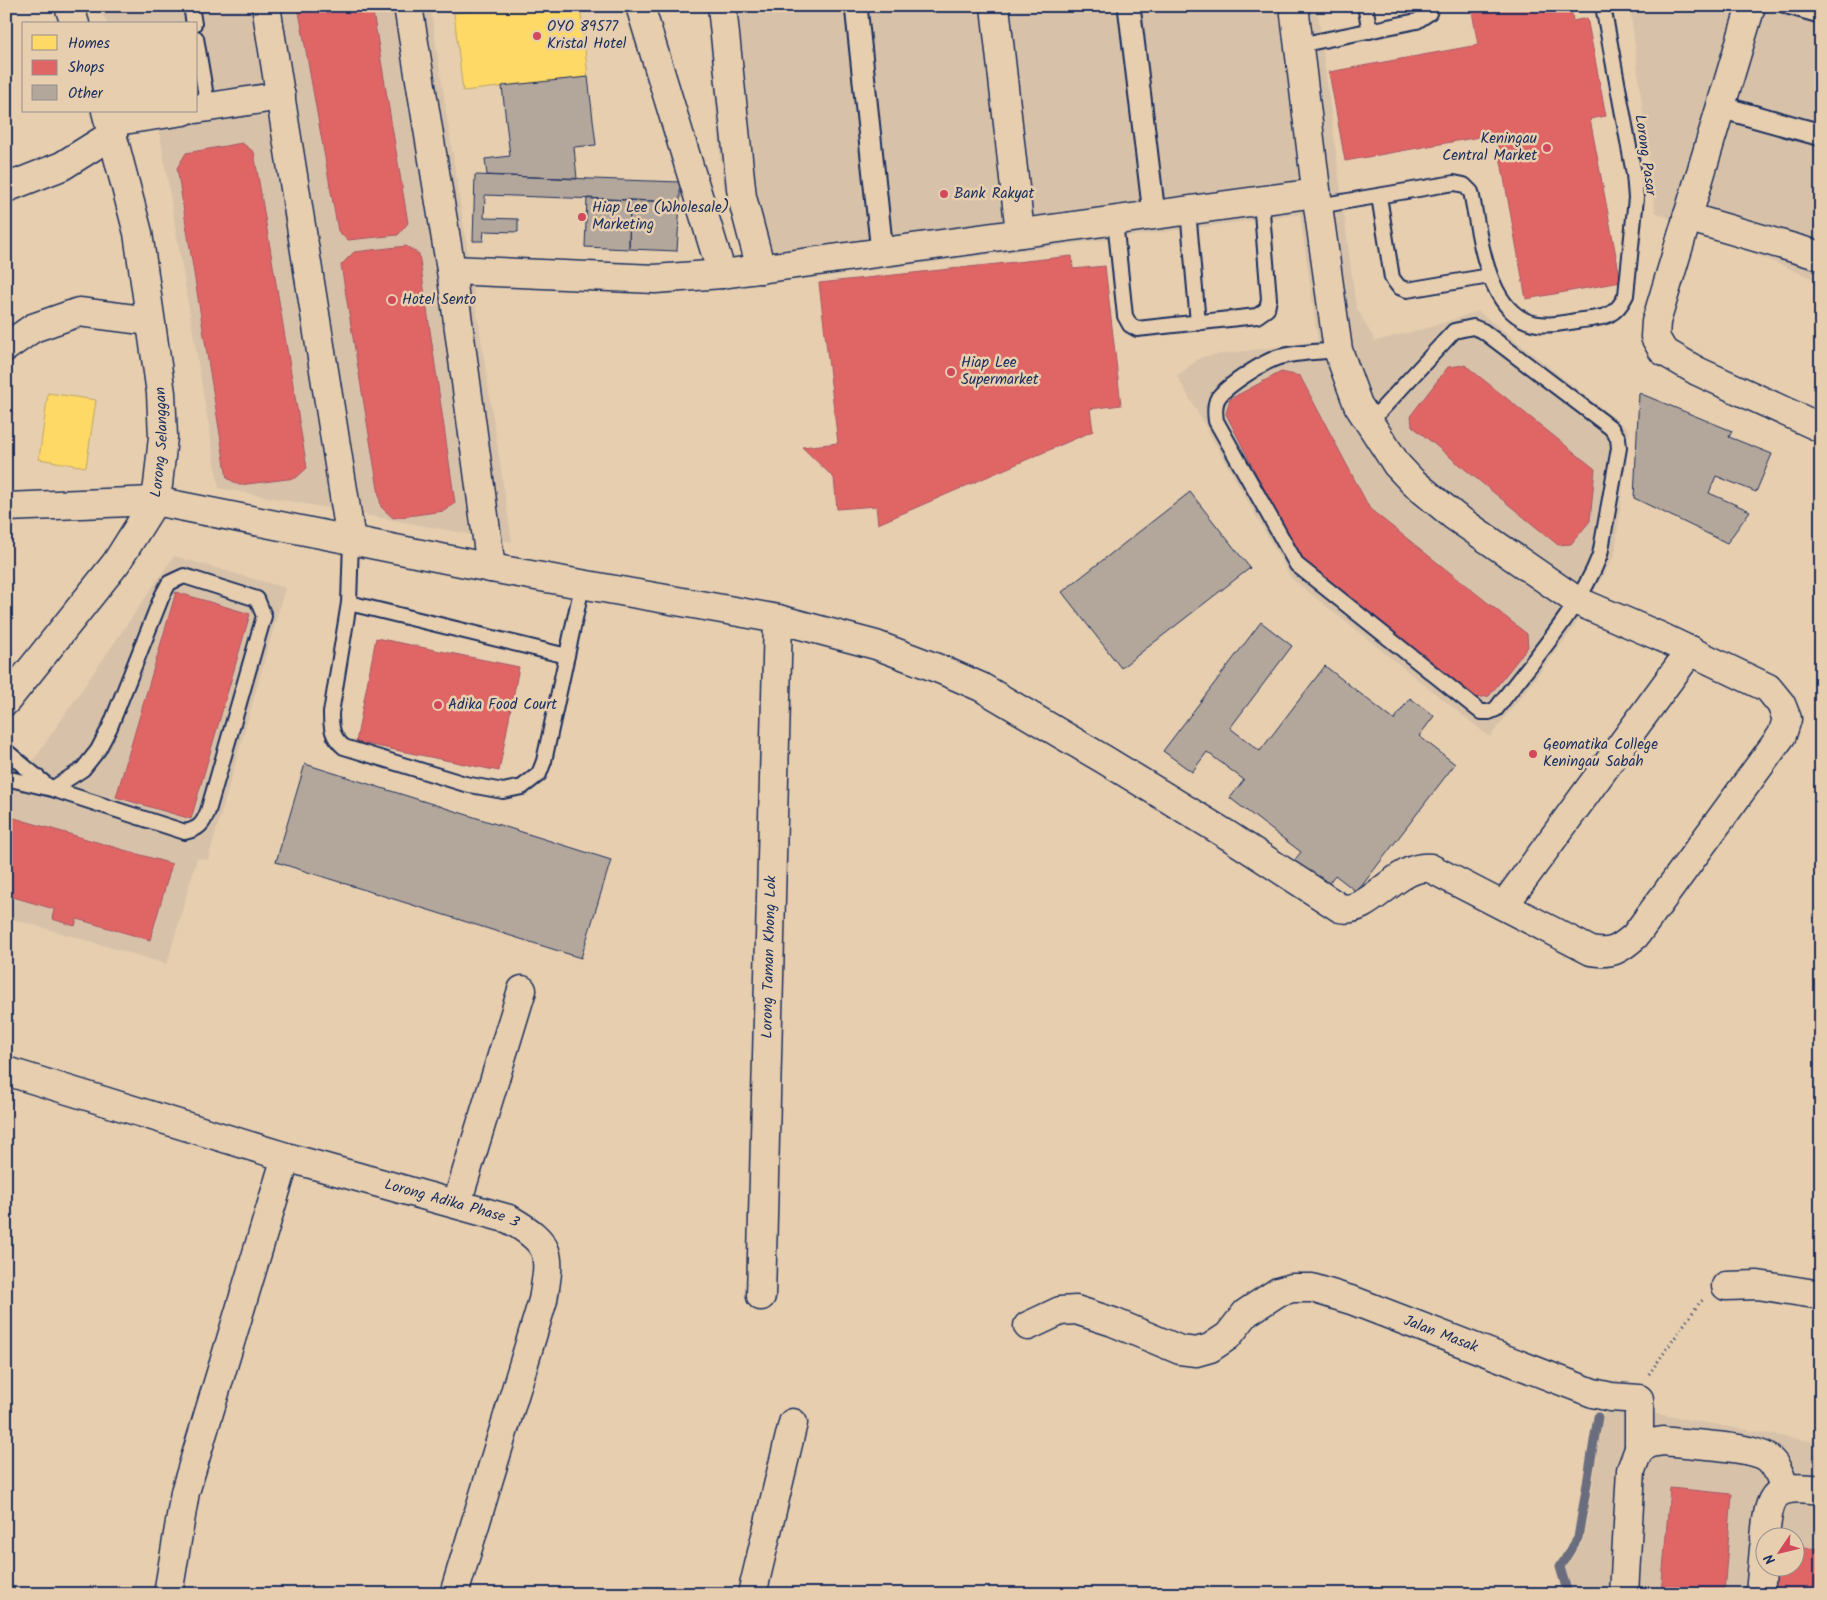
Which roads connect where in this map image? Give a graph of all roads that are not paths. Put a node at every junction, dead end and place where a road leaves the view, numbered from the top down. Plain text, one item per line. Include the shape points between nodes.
1 (69, 6) edge
2 (191, 6) edge
3 (266, 6) edge
4 (408, 6) edge
5 (640, 6) edge
6 (722, 6) edge
7 (856, 6) edge
8 (995, 6) edge
9 (1129, 6) edge
10 (1294, 6) edge
11 (1365, 6) edge
12 (1431, 6) edge
13 (1603, 6) edge
14 (1751, 6) edge
15 (1786, 6) edge
16 (1821, 16) edge
17 (74, 22) edge
18 (194, 22) edge
19 (1370, 31) junction
20 (1299, 45) junction
21 (281, 96) junction
22 (1720, 107) junction
23 (198, 109) edge
24 (178, 112) edge
25 (110, 123) edge
26 (1821, 136) edge
27 (6, 188) edge
28 (1379, 196) junction
29 (1317, 199) junction
30 (1261, 200) junction
31 (1188, 210) junction
32 (1154, 214) junction
33 (1687, 217) junction
34 (1115, 220) junction
35 (1020, 233) junction
36 (882, 252) junction
37 (1821, 256) edge
38 (761, 269) junction
39 (451, 270) junction
40 (722, 274) junction
41 (1490, 276) junction
42 (150, 321) junction
43 (1198, 322) junction
44 (6, 347) edge
45 (1338, 350) junction
46 (1369, 423) junction
47 (1821, 428) edge
48 (155, 501) junction
49 (6, 508) edge
50 (351, 540) junction
51 (491, 568) junction
52 (582, 586) junction
53 (1577, 601) junction
54 (349, 603) junction
55 (778, 619) junction
56 (1691, 650) junction
57 (567, 656) junction
58 (6, 701) edge
59 (6, 751) edge
60 (6, 778) edge
61 (52, 789) junction
62 (1505, 904) junction
63 (522, 990) dead end
64 (6, 1070) edge
65 (286, 1157) junction
66 (457, 1203) junction
67 (1726, 1286) road end
68 (761, 1296) dead end
69 (1821, 1296) edge
70 (1028, 1326) dead end
71 (793, 1423) dead end
72 (1639, 1449) junction
73 (1785, 1490) junction
74 (1821, 1490) edge
75 (1767, 1528) edge
76 (1761, 1578) edge
77 (168, 1594) edge
78 (454, 1594) edge
79 (752, 1594) edge
80 (1624, 1594) edge
81 (1760, 1594) edge

1 - 17 street
2 - 18 lane
3 - 21 street
4 - 39 street
5 - 40 street
6 - 38 street via 742,197
7 - 36 street
8 - 35 street
9 - 32 street
10 - 20 street
11 - 19 lane
12 - 19 lane via 1429,13 1417,21
13 - 41 lane, Lorong Pasar via 1636,198 1626,295 1619,308 1606,316 1552,325 1537,324 1523,320 1506,307
14 - 22 street
15 - 16 lane
19 - 20 lane
20 - 29 street
21 - 23 street
21 - 50 street
22 - 26 street
22 - 33 street
24 - 25 street
25 - 27 street via 62,166
25 - 42 street, Lorong Selanggan via 138,232
28 - 29 lane
28 - 41 lane via 1454,182 1464,185 1471,192
28 - 41 lane via 1392,278 1399,287 1407,290
29 - 30 street
29 - 45 street
30 - 31 street
30 - 43 lane via 1269,299 1267,309 1257,316
31 - 32 street
31 - 43 lane
32 - 34 street
33 - 37 street
33 - 47 street via 1656,322 1655,337 1663,351
34 - 35 street
34 - 43 lane via 1125,316 1130,325 1137,329
35 - 36 street
36 - 38 street
38 - 40 street
39 - 40 street via 655,279
39 - 51 street
42 - 44 street via 79,312 33,328
42 - 48 street, Lorong Selanggan via 161,393 163,437
45 - 46 street via 1358,405
45 - 53 lane via 1269,360 1225,390 1217,400 1214,412 1216,421 1297,564 1481,712 1496,709
46 - 53 street via 1397,465 1413,482 1454,516
46 - 53 lane via 1454,331 1473,327 1483,331 1611,428 1620,448 1600,555
48 - 49 street
48 - 50 street
48 - 58 street, Lorong Selanggan via 116,563
50 - 51 street
50 - 54 lane
51 - 52 street
52 - 55 street
52 - 57 lane
53 - 56 street
54 - 57 lane
54 - 57 lane via 331,713 334,739 344,747 466,784 503,791 522,786 539,774
55 - 62 street via 876,645 981,687 1221,831 1340,908 1356,908 1421,867 1441,872
55 - 68 street, Lorong Taman Khong Lok
56 - 62 street
56 - 62 street via 1768,688 1781,704 1787,719 1782,734 1635,936 1619,949 1606,954 1591,951
59 - 61 lane
60 - 61 lane
61 - 61 lane via 185,832 196,830 203,824 264,616 257,599 184,576 169,583 98,750 82,768
63 - 66 street
64 - 65 street, Lorong Adika Phase 3
65 - 66 street, Lorong Adika Phase 3
65 - 77 street via 185,1492
66 - 78 street, Lorong Adika Phase 3 via 509,1219 535,1234 548,1255 548,1274
67 - 69 street via 1758,1285
70 - 72 street, Jalan Masak via 1060,1311 1076,1310 1180,1350 1196,1352 1210,1348 1228,1336 1246,1313 1278,1292 1312,1288 1354,1301 1593,1393 1639,1399
71 - 79 street
72 - 73 street via 1663,1441 1751,1451 1768,1458 1777,1469
72 - 80 street via 1631,1470
73 - 74 street
73 - 75 street via 1774,1497 1768,1510
76 - 81 street

